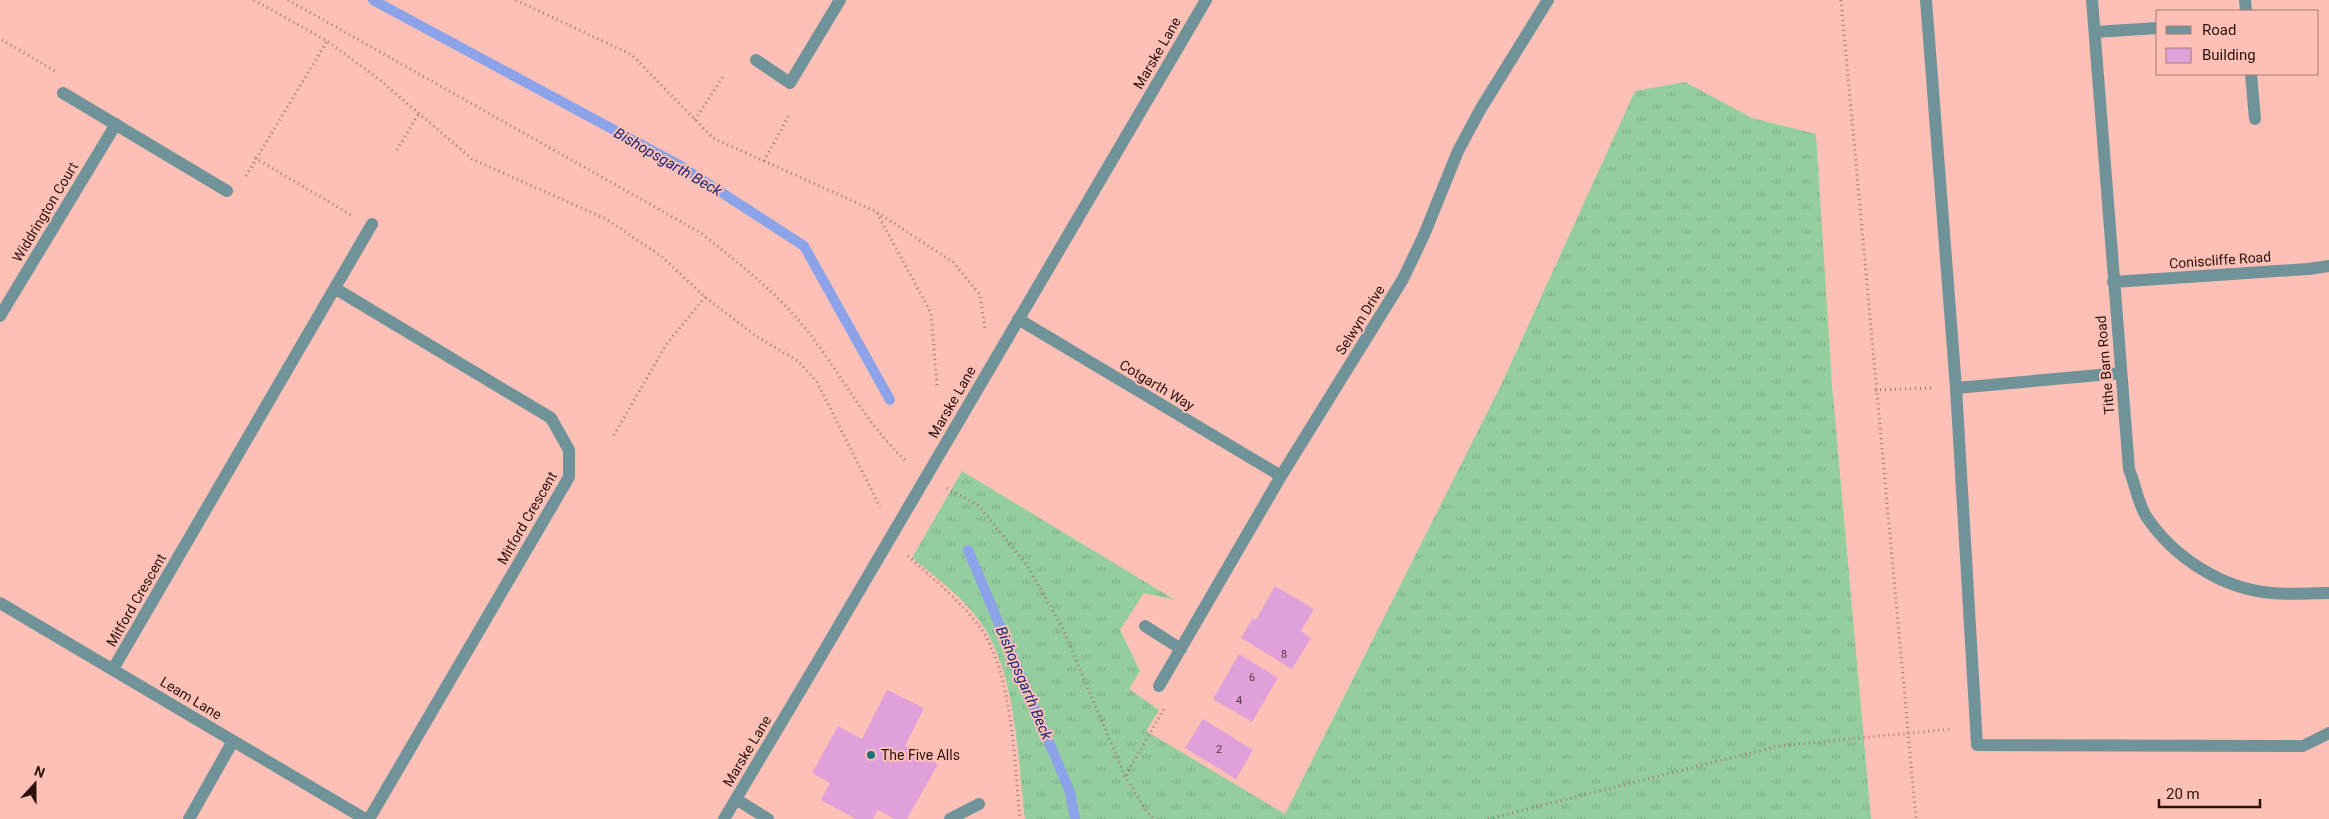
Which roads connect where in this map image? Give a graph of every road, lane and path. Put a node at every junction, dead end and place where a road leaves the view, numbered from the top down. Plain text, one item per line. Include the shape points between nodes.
1 (254, 0) edge
2 (288, 0) edge
3 (516, 0) edge
4 (840, 0) edge
5 (1206, 0) edge
6 (1548, 0) edge
7 (1841, 0) edge
8 (1926, 0) edge
9 (2092, 0) edge
10 (2156, 28) edge
11 (2095, 32) junction
12 (2, 40) dead end
13 (327, 41) junction
14 (756, 60) dead end
15 (724, 75) dead end
16 (2251, 75) edge
17 (63, 93) joint
18 (419, 113) junction
19 (789, 116) dead end
20 (2255, 119) dead end
21 (694, 120) junction
22 (116, 124) junction
23 (397, 150) dead end
24 (255, 158) junction
25 (764, 161) junction
26 (242, 182) dead end
27 (227, 191) dead end
28 (875, 211) junction
29 (356, 218) dead end
30 (372, 224) dead end
31 (2329, 266) edge
32 (2114, 282) junction
33 (336, 289) junction
34 (704, 297) junction
35 (0, 316) edge
36 (1018, 319) junction
37 (985, 328) dead end
38 (2121, 373) junction
39 (937, 386) dead end
40 (1956, 388) junction
41 (1875, 390) junction
42 (614, 435) dead end
43 (911, 466) dead end
44 (1281, 476) junction
45 (942, 485) dead end
46 (894, 531) junction
47 (2329, 593) edge
48 (0, 603) edge
49 (1145, 626) dead end
50 (1182, 649) junction
51 (113, 669) junction
52 (1159, 686) dead end
53 (1164, 709) dead end
54 (1976, 727) junction
55 (1908, 734) junction
56 (2329, 734) edge
57 (233, 741) junction
58 (1125, 776) junction
59 (736, 800) junction
60 (979, 804) dead end
61 (188, 819) edge
62 (367, 819) edge
63 (724, 819) edge
64 (768, 819) edge
65 (950, 819) edge
66 (1020, 819) edge
67 (1154, 819) edge
68 (1488, 819) edge
69 (1916, 819) edge

1 - 13 path
2 - 43 path via 701,234 754,276 793,314 824,353 872,425
3 - 21 path via 632,55
4 - 14 street via 790,83
5 - 36 street, Marske Lane
6 - 44 street, Selwyn Drive via 1458,151 1403,279
7 - 41 path
8 - 40 street
9 - 11 street, Tithe Barn Road
10 - 11 street
11 - 32 street, Tithe Barn Road
12 - 17 path via 61,74
13 - 18 path
13 - 24 path
15 - 21 path
16 - 20 street
17 - 22 street
18 - 23 path
18 - 34 path via 472,159 606,219 661,256
19 - 25 path
21 - 25 path via 713,138
22 - 27 street
22 - 35 street, Widdrington Court
24 - 26 path
24 - 29 path
25 - 28 path
28 - 37 path via 953,262 980,295
28 - 39 path via 931,313
30 - 33 street, Mitford Crescent
31 - 32 street, Coniscliffe Road
32 - 38 street, Tithe Barn Road
33 - 51 street, Mitford Crescent
33 - 62 street, Mitford Crescent via 551,418 569,450 569,477
34 - 42 path via 666,345
34 - 46 path via 756,336 798,361 817,382
36 - 44 street, Cotgarth Way
36 - 46 street, Marske Lane
38 - 40 street
38 - 47 street, Tithe Barn Road via 2129,469 2146,515 2172,548 2197,567 2230,584 2271,593
40 - 41 path
40 - 54 street
41 - 55 path
44 - 50 street, Selwyn Drive
45 - 58 path via 979,506 1026,564 1062,627
46 - 59 street, Marske Lane
46 - 66 path via 902,551 946,591 988,641 1001,675 1010,723
48 - 51 street, Leam Lane
49 - 50 street
50 - 52 street, Selwyn Drive
51 - 57 street, Leam Lane
53 - 58 path
54 - 55 path
54 - 56 street via 1977,745 2303,746
55 - 68 path via 1778,746
55 - 69 path
57 - 61 street
57 - 62 street, Leam Lane
58 - 67 path
59 - 63 street, Marske Lane
59 - 64 street
60 - 65 street

